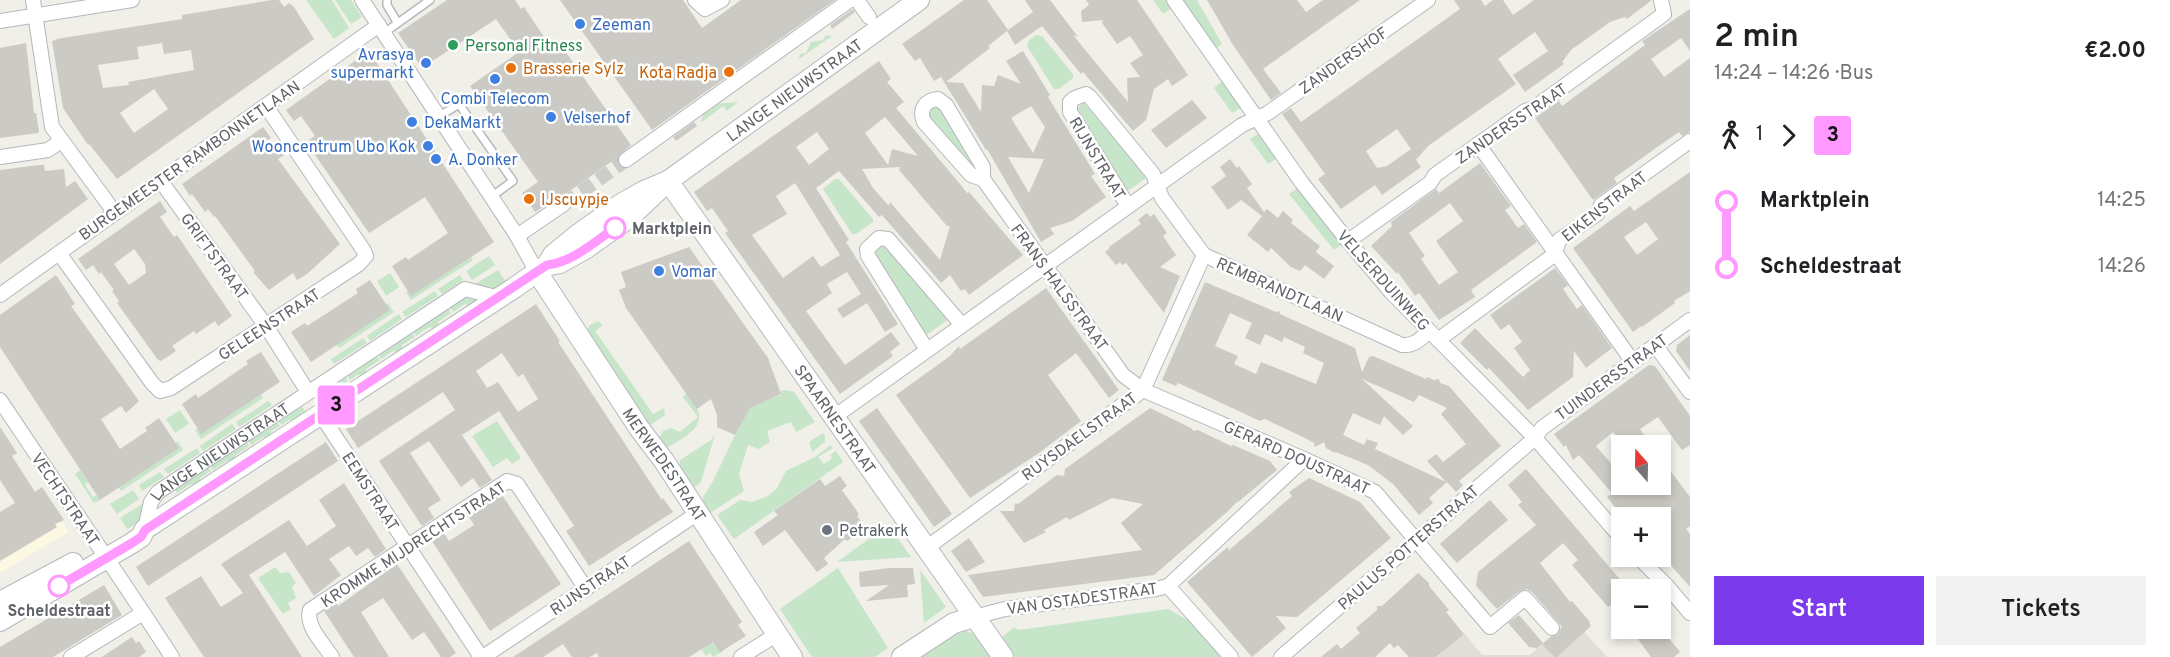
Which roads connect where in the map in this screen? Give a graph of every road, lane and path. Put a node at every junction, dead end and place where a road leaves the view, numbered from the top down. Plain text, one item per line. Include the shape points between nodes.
1 (33, 0) edge
2 (132, 0) edge
3 (363, 0) edge
4 (387, 0) edge
5 (430, 0) edge
6 (695, 0) edge
7 (722, 0) edge
8 (850, 0) edge
9 (856, 0) edge
10 (919, 0) edge
11 (1174, 0) edge
12 (1428, 0) edge
13 (1661, 0) edge
14 (35, 15) junction
15 (868, 17) dead end
16 (0, 21) edge
17 (397, 22) junction
18 (381, 29) junction
19 (266, 106) junction
20 (438, 117) junction
21 (1257, 118) junction
22 (61, 141) junction
23 (1690, 141) edge
24 (1478, 144) junction
25 (0, 157) edge
26 (626, 160) tunnel mouth
27 (983, 179) junction
28 (160, 180) junction
29 (668, 181) junction
30 (1158, 186) junction
31 (491, 197) junction
32 (564, 204) tunnel mouth
33 (1128, 206) junction
34 (115, 213) junction
35 (517, 236) junction
36 (1348, 241) junction
37 (59, 253) junction
38 (1555, 254) junction
39 (1204, 255) junction
40 (1045, 266) junction
41 (542, 268) junction
42 (0, 295) edge
43 (499, 298) junction
44 (1690, 320) edge
45 (962, 325) junction
46 (266, 326) junction
47 (1433, 335) junction
48 (1655, 345) junction
49 (927, 350) junction
50 (1633, 362) junction
51 (1143, 390) junction
52 (308, 392) junction
53 (1690, 392) edge
54 (0, 400) edge
55 (321, 415) junction
56 (834, 417) junction
57 (1535, 438) junction
58 (1304, 459) junction
59 (698, 513) junction
60 (1611, 526) edge
61 (148, 528) junction
62 (1416, 540) junction
63 (407, 547) junction
64 (925, 549) junction
65 (103, 553) junction
66 (1647, 567) edge
67 (1168, 586) junction
68 (586, 589) junction
69 (0, 602) edge
70 (143, 613) junction
71 (1690, 613) edge
72 (974, 616) junction
73 (0, 621) edge
74 (1552, 628) dead end
75 (777, 633) junction
76 (91, 652) edge
77 (71, 657) edge
78 (172, 657) edge
79 (332, 657) edge
80 (482, 657) edge
81 (741, 657) edge
82 (792, 657) edge
83 (902, 657) edge
84 (1003, 657) edge
85 (1231, 657) edge
86 (1281, 657) edge

1 - 14 street
2 - 14 street
3 - 18 street
4 - 17 lane
5 - 17 lane
6 - 7 street via 705,9
8 - 26 street
9 - 15 street
10 - 29 street, LANGE NIEUWSTRAAT
11 - 21 street, VELSERDUINWEG
12 - 21 street, ZANDERSHOF
13 - 24 street, ZANDERSSTRAAT via 1664,14
14 - 16 street
14 - 22 street via 52,127
17 - 18 lane
18 - 19 street, BURGEMEESTER RAMBONNETLAAN
18 - 20 street
19 - 28 street, BURGEMEESTER RAMBONNETLAAN
19 - 46 street, GELEENSTRAAT via 366,256 360,264
20 - 31 street
20 - 31 lane via 459,104 513,181
21 - 30 street, RIJNSTRAAT
21 - 36 street, VELSERDUINWEG
22 - 25 street via 48,150
22 - 34 street
23 - 38 street, EIKENSTRAAT via 1559,240
24 - 36 street, ZANDERSSTRAAT
24 - 38 street
27 - 27 street, FRANS HALSSTRAAT via 983,167 946,105 938,99 927,103 921,116 924,122 971,175
27 - 40 street, FRANS HALSSTRAAT
28 - 34 street, BURGEMEESTER RAMBONNETLAAN
28 - 46 street, GRIFTSTRAAT
29 - 41 street, LANGE NIEUWSTRAAT via 612,211 553,255
29 - 56 street, SPAARNESTRAAT
30 - 33 street, RIJNSTRAAT
30 - 33 street, RIJNSTRAAT via 1153,174 1090,98 1086,94 1075,98 1070,102 1070,111
30 - 39 street, REMBRANDTLAAN via 1162,198
31 - 35 street
32 - 35 street
33 - 40 street, RIJNSTRAAT
34 - 37 street, BURGEMEESTER RAMBONNETLAAN
35 - 41 street
36 - 47 street, VELSERDUINWEG
37 - 42 street, BURGEMEESTER RAMBONNETLAAN
37 - 46 street, GELEENSTRAAT via 160,391 171,388
38 - 47 street, EIKENSTRAAT
38 - 50 street
39 - 47 street, REMBRANDTLAAN via 1402,345 1410,346
39 - 51 street, RUYSDAELSTRAAT
40 - 45 street, RIJNSTRAAT
40 - 51 street, FRANS HALSSTRAAT via 1123,375
41 - 43 street, LANGE NIEUWSTRAAT
41 - 59 street, MERWEDESTRAAT via 639,428
43 - 52 street, LANGE NIEUWSTRAAT via 465,289
43 - 55 street, LANGE NIEUWSTRAAT
44 - 48 street, TUINDERSSTRAAT
45 - 49 street, RIJNSTRAAT
45 - 49 street via 888,239 879,238 867,249 868,256
46 - 52 street, GRIFTSTRAAT
47 - 57 street, VELSERDUINWEG
48 - 50 street, TUINDERSSTRAAT
48 - 53 street
49 - 56 street, RIJNSTRAAT
50 - 57 street, TUINDERSSTRAAT via 1542,428
51 - 58 street, GERARD DOUSTRAAT
51 - 64 street, RUYSDAELSTRAAT
52 - 61 street, LANGE NIEUWSTRAAT via 158,492 151,502
54 - 65 street, VECHTSTRAAT
55 - 61 street, LANGE NIEUWSTRAAT
55 - 63 street, EEMSTRAAT
56 - 64 street, SPAARNESTRAAT
57 - 60 street, VELSERDUINWEG
57 - 62 street, PAULUS POTTERSTRAAT
58 - 62 street, GERARD DOUSTRAAT via 1376,492
58 - 67 street
59 - 68 street, RIJNSTRAAT
59 - 75 street, MERWEDESTRAAT
61 - 65 street, LANGE NIEUWSTRAAT via 141,537
62 - 74 street, GERARD DOUSTRAAT via 1490,627 1525,598
62 - 86 street, PAULUS POTTERSTRAAT
63 - 68 street, KROMME MIJDRECHTSTRAAT via 503,482 511,481 517,484
63 - 79 street, KROMME MIJDRECHTSTRAAT via 310,610 311,625
63 - 80 street, EEMSTRAAT
64 - 72 street, SPAARNESTRAAT
65 - 69 street, LANGE NIEUWSTRAAT
65 - 70 street, VECHTSTRAAT
65 - 73 street, LANGE NIEUWSTRAAT
66 - 71 street
67 - 72 street, VAN OSTADESTRAAT
67 - 85 street, VAN OSTADESTRAAT
68 - 80 street, RIJNSTRAAT
70 - 76 street
70 - 78 street, VECHTSTRAAT
72 - 83 street via 954,623
72 - 84 street, SPAARNESTRAAT
75 - 81 street
75 - 82 street, MERWEDESTRAAT
76 - 77 street

